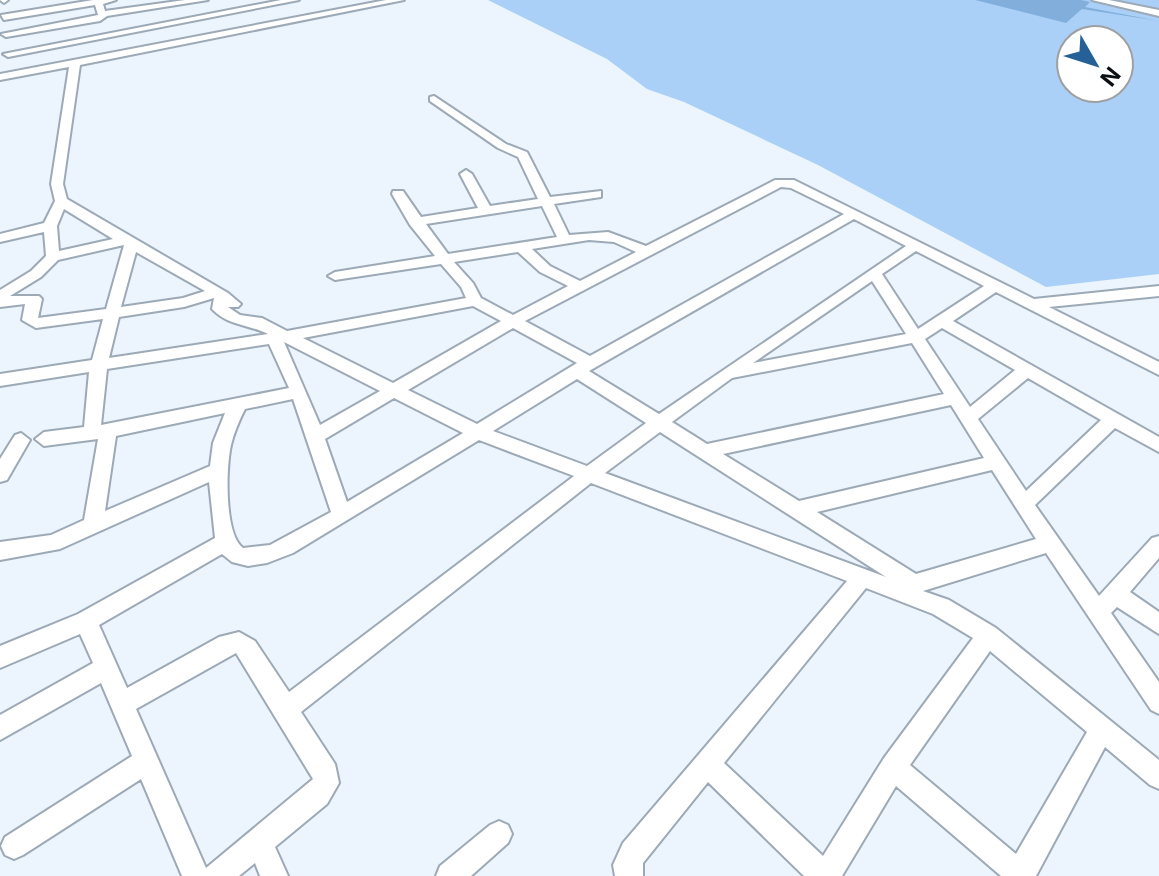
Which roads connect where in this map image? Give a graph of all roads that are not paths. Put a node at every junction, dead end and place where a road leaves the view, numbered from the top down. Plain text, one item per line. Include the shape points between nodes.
1 (3, 0) edge
2 (112, 0) edge
3 (204, 0) edge
4 (295, 0) edge
5 (400, 0) edge
6 (1096, 0) edge
7 (97, 1) edge
8 (158, 2) edge
9 (190, 3) junction
10 (248, 4) edge
11 (1159, 13) edge
12 (102, 14) junction
13 (204, 17) junction
14 (265, 27) junction
15 (4, 30) edge
16 (219, 36) junction
17 (8, 54) junction
18 (75, 63) junction
19 (5, 76) edge
20 (434, 99) dead end
21 (466, 174) dead end
22 (398, 194) dead end
23 (596, 194) dead end
24 (61, 201) junction
25 (550, 202) junction
26 (486, 211) junction
27 (854, 214) junction
28 (415, 222) junction
29 (50, 226) junction
30 (0, 238) edge
31 (565, 240) junction
32 (129, 241) junction
33 (916, 245) junction
34 (522, 248) junction
35 (648, 253) junction
36 (53, 257) junction
37 (444, 259) junction
38 (875, 274) junction
39 (335, 276) dead end
40 (995, 286) junction
41 (581, 287) junction
42 (1159, 291) edge
43 (220, 294) junction
44 (0, 299) edge
45 (475, 301) junction
46 (1033, 304) junction
47 (112, 313) junction
48 (513, 321) junction
49 (943, 322) junction
50 (278, 337) junction
51 (917, 337) junction
52 (1159, 351) edge
53 (1131, 355) junction
54 (100, 366) junction
55 (585, 367) junction
56 (1159, 369) edge
57 (1026, 370) junction
58 (726, 374) junction
59 (0, 380) edge
60 (395, 391) junction
61 (299, 392) junction
62 (955, 398) junction
63 (239, 403) junction
64 (968, 418) junction
65 (1113, 419) junction
66 (659, 424) junction
67 (100, 432) junction
68 (477, 432) junction
69 (314, 437) junction
70 (44, 439) dead end
71 (21, 440) dead end
72 (1159, 445) edge
73 (704, 451) junction
74 (997, 462) junction
75 (218, 470) junction
76 (1, 471) edge
77 (587, 476) junction
78 (1024, 504) junction
79 (797, 509) junction
80 (342, 515) junction
81 (93, 525) junction
82 (224, 543) junction
83 (1050, 543) junction
84 (1159, 544) edge
85 (0, 551) edge
86 (863, 577) junction
87 (905, 586) junction
88 (1116, 594) junction
89 (1100, 610) junction
90 (86, 621) junction
91 (1159, 624) edge
92 (988, 635) junction
93 (0, 657) edge
94 (108, 667) junction
95 (1159, 702) edge
96 (123, 703) junction
97 (286, 709) junction
98 (0, 728) edge
99 (1102, 729) junction
100 (146, 761) junction
101 (707, 764) junction
102 (893, 767) junction
103 (1159, 776) edge
104 (499, 834) dead end
105 (259, 842) junction
106 (14, 846) dead end
107 (1021, 875) edge
108 (196, 876) edge
109 (217, 876) edge
110 (274, 876) edge
111 (450, 876) edge
112 (629, 876) edge
113 (825, 876) edge

1 - 15 street
2 - 7 street
3 - 9 street
4 - 10 street
5 - 14 street
6 - 11 street
7 - 12 street
7 - 15 street
8 - 9 street via 163,7
8 - 12 street
9 - 13 street
10 - 13 street
10 - 14 street
12 - 15 street
13 - 16 street
13 - 17 street
14 - 16 street
15 - 17 street
16 - 18 street
17 - 19 street
18 - 19 street
18 - 24 street via 57,184
20 - 25 street via 523,155
21 - 26 street
22 - 28 street
23 - 25 street
24 - 29 street
24 - 32 street
25 - 26 street
25 - 31 street
26 - 28 street
27 - 33 street
27 - 35 street via 794,184 779,183
27 - 55 street
28 - 37 street
29 - 30 street
29 - 36 street
31 - 34 street
31 - 35 street via 610,235
32 - 36 street
32 - 43 street
32 - 47 street
33 - 38 street
33 - 40 street
34 - 37 street
34 - 41 street via 545,269
35 - 41 street
36 - 44 street
37 - 39 street
37 - 45 street
38 - 51 street
38 - 58 street
40 - 46 street
40 - 49 street
41 - 48 street
42 - 46 street
43 - 47 street
43 - 50 street via 225,313 257,322
44 - 47 street via 34,299 30,320 36,323
45 - 48 street
45 - 50 street
46 - 53 street
47 - 54 street
48 - 55 street
48 - 60 street
49 - 51 street
49 - 57 street
50 - 54 street
50 - 60 street
50 - 61 street
51 - 58 street
51 - 62 street
52 - 53 street
53 - 56 street
54 - 59 street
54 - 67 street
55 - 66 street
55 - 68 street
57 - 64 street
57 - 65 street
58 - 66 street
60 - 68 street
60 - 69 street
61 - 63 street
61 - 69 street
62 - 64 street
62 - 73 street
63 - 67 street
63 - 75 street via 221,446
64 - 74 street
65 - 72 street
65 - 78 street
66 - 73 street
66 - 77 street
67 - 70 street
67 - 81 street
68 - 77 street
68 - 80 street
69 - 80 street
71 - 76 street
73 - 79 street
74 - 78 street
74 - 79 street
75 - 81 street
75 - 82 street
77 - 86 street
77 - 97 street
78 - 83 street
79 - 87 street
80 - 82 street via 271,554 249,557 233,553
81 - 85 street via 53,543
82 - 90 street
83 - 87 street
83 - 89 street
84 - 88 street
86 - 87 street
86 - 101 street
87 - 92 street
88 - 89 street
88 - 91 street
89 - 95 street
90 - 93 street
90 - 94 street
92 - 99 street
92 - 102 street
94 - 96 street
94 - 98 street
96 - 97 street via 239,642
96 - 100 street
97 - 105 street via 326,773 326,783
99 - 103 street
99 - 107 street
100 - 106 street
100 - 108 street
101 - 112 street via 633,853
101 - 113 street
102 - 107 street
102 - 113 street
104 - 111 street
105 - 109 street
105 - 110 street

